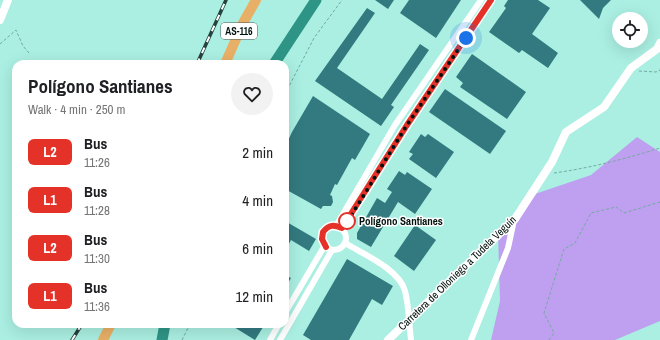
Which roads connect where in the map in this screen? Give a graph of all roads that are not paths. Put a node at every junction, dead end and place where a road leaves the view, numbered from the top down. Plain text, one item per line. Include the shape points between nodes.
1 (8, 0) edge
2 (256, 0) edge
3 (481, 0) edge
4 (491, 0) edge
5 (0, 20) edge
6 (660, 43) edge
7 (227, 60) edge
8 (514, 219) junction
9 (339, 227) junction
10 (345, 243) junction
11 (325, 245) junction
12 (332, 250) junction
13 (289, 306) edge
14 (408, 319) junction
15 (289, 324) edge
16 (109, 328) edge
17 (110, 328) edge
18 (277, 328) edge
19 (287, 328) edge
20 (103, 340) edge
21 (106, 340) edge
22 (270, 340) edge
23 (280, 340) edge
24 (388, 340) edge
25 (411, 340) edge
26 (471, 340) edge

1 - 5 street
2 - 7 main road, AS-116 via 242,23
3 - 9 street via 395,125
4 - 9 street
6 - 8 street, Carretera de Olloniego a Tudela Veguín via 657,49 629,70 604,107 566,132 543,175
8 - 14 street, Carretera de Olloniego a Tudela Veguín
8 - 26 street via 508,248
9 - 10 street via 346,236
9 - 11 street via 331,226 323,232 322,239
10 - 12 street via 339,249
10 - 14 street via 390,270 399,279 405,290
11 - 12 street
11 - 13 street
12 - 15 street
14 - 24 street, Carretera de Olloniego a Tudela Veguín
14 - 25 street
16 - 20 main road
17 - 21 main road
18 - 22 street
19 - 23 street

